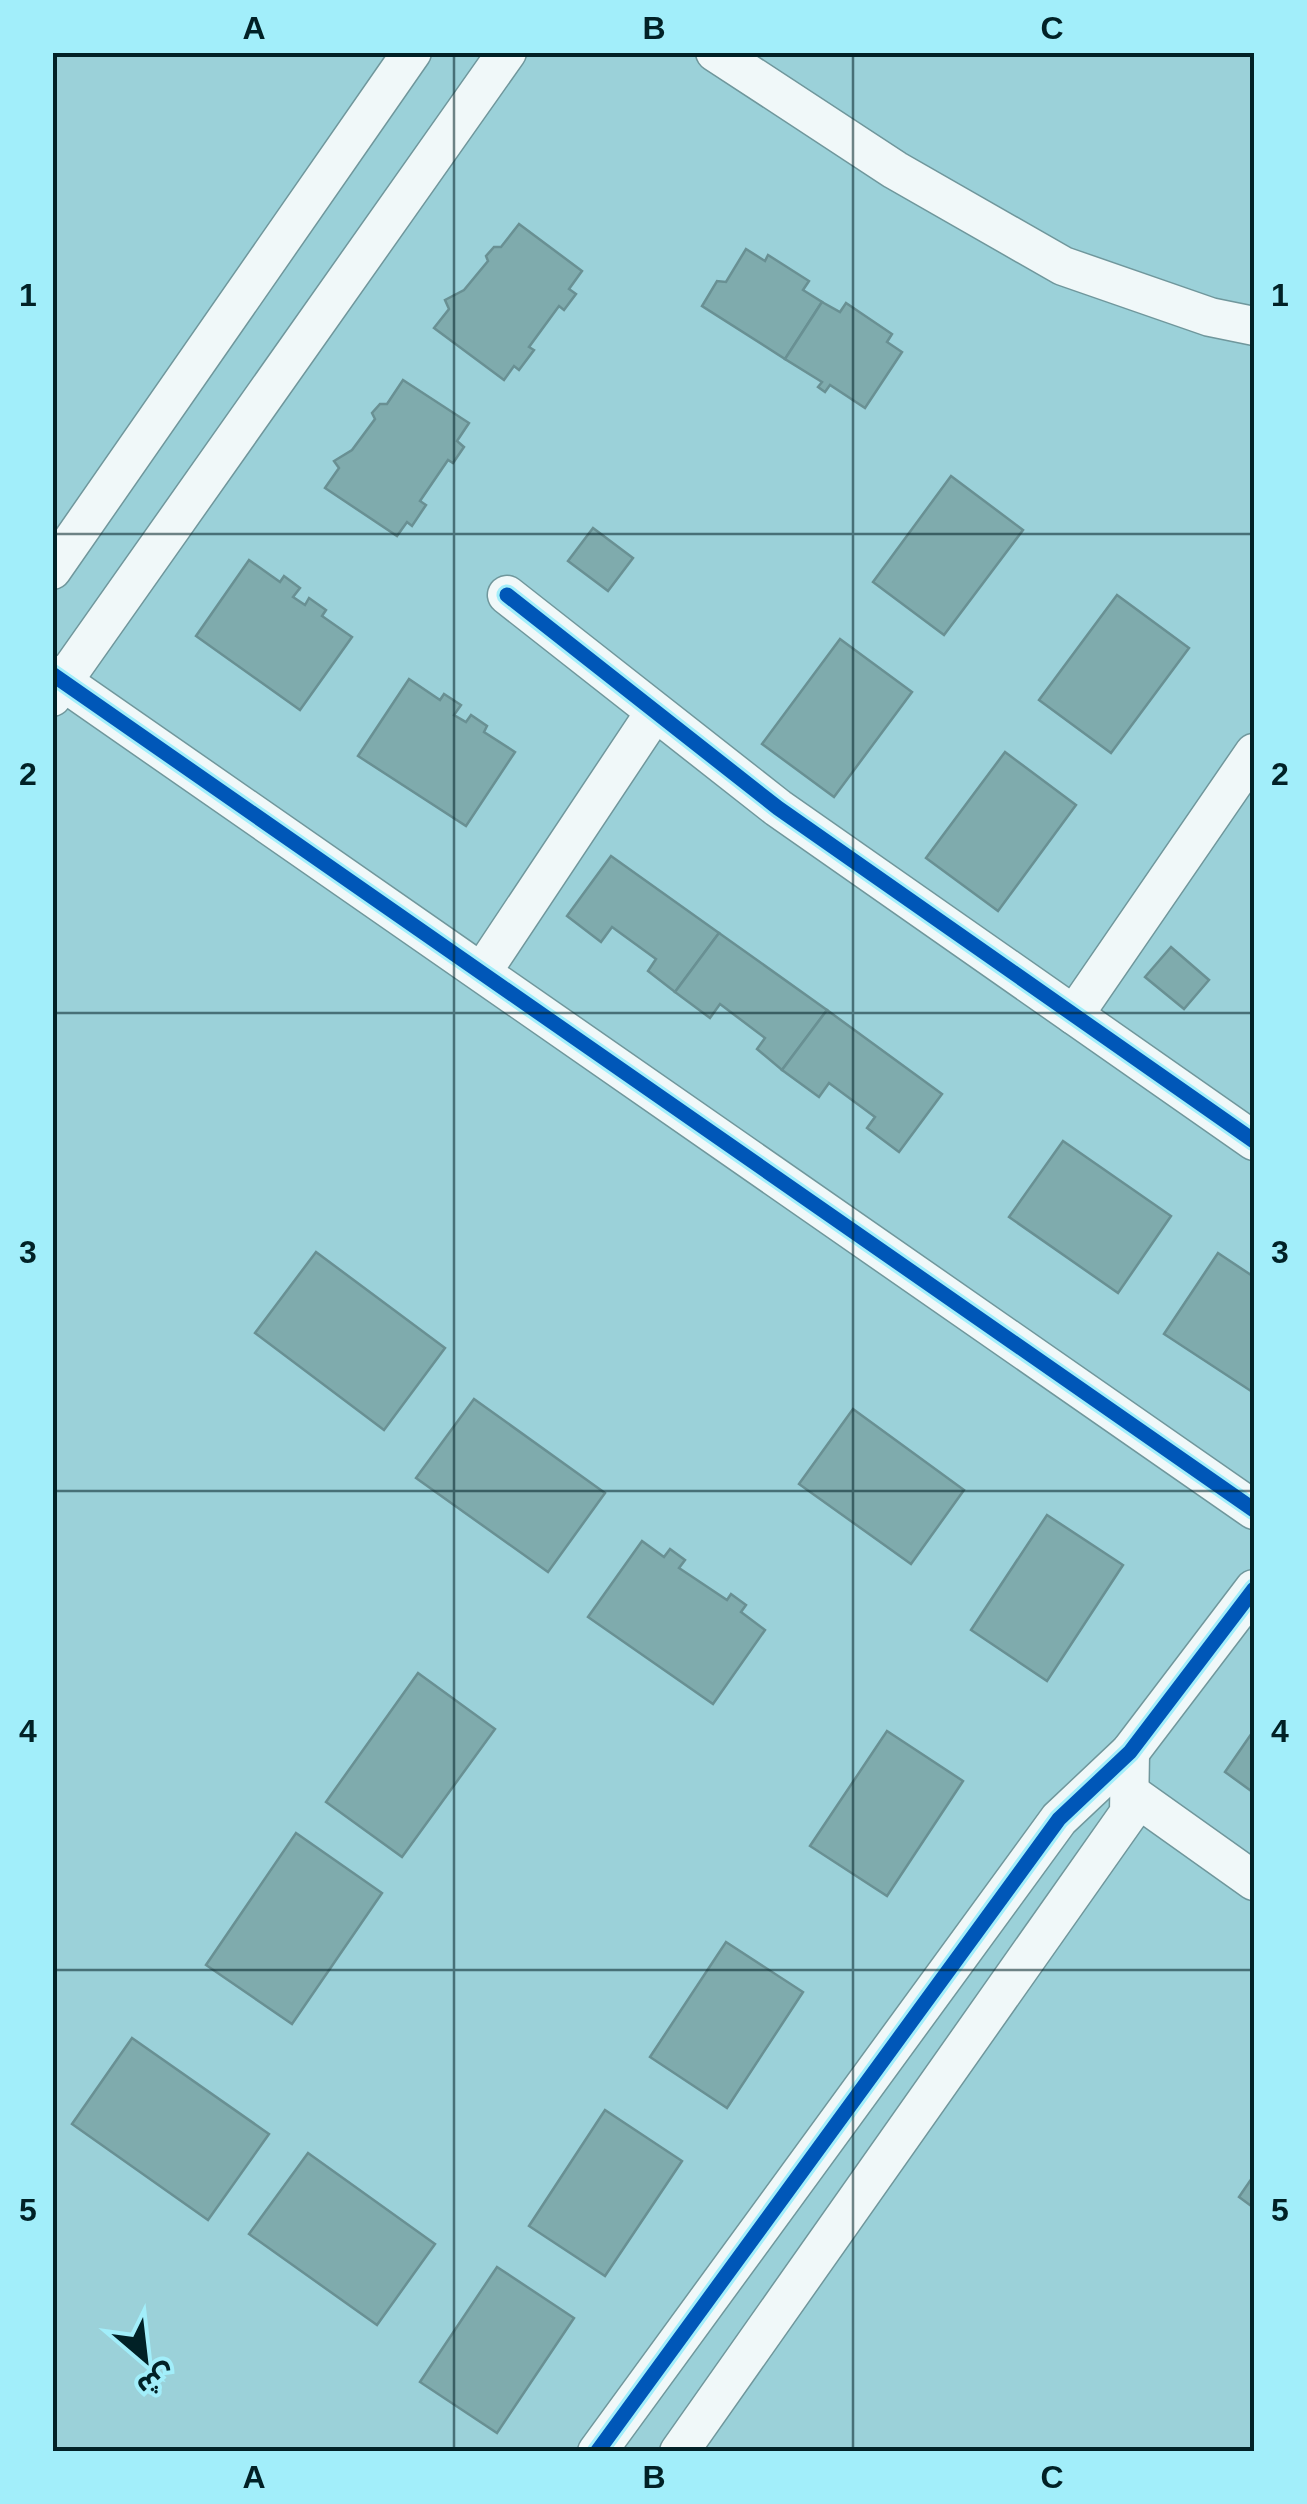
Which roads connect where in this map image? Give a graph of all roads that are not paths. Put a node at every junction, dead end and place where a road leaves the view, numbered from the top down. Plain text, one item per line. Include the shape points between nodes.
1 (412, 52) edge
2 (507, 52) edge
3 (715, 52) edge
4 (1254, 326) edge
5 (52, 570) edge
6 (507, 595) dead end
7 (57, 684) edge
8 (655, 712) junction
9 (1254, 752) edge
10 (482, 972) junction
11 (1074, 1014) junction
12 (1254, 1141) edge
13 (1254, 1510) edge
14 (1254, 1589) edge
15 (1130, 1752) junction
16 (1129, 1792) junction
17 (1254, 1881) edge
18 (597, 2452) edge
19 (680, 2452) edge

1 - 5 street
2 - 7 street
3 - 4 street via 896,170 1063,266
6 - 8 street
7 - 10 street
8 - 10 street
8 - 11 street via 778,808
9 - 11 street
10 - 13 street
11 - 12 street
14 - 15 street
15 - 16 street
15 - 18 street via 1058,1819
16 - 17 street
16 - 19 street via 1128,1813

